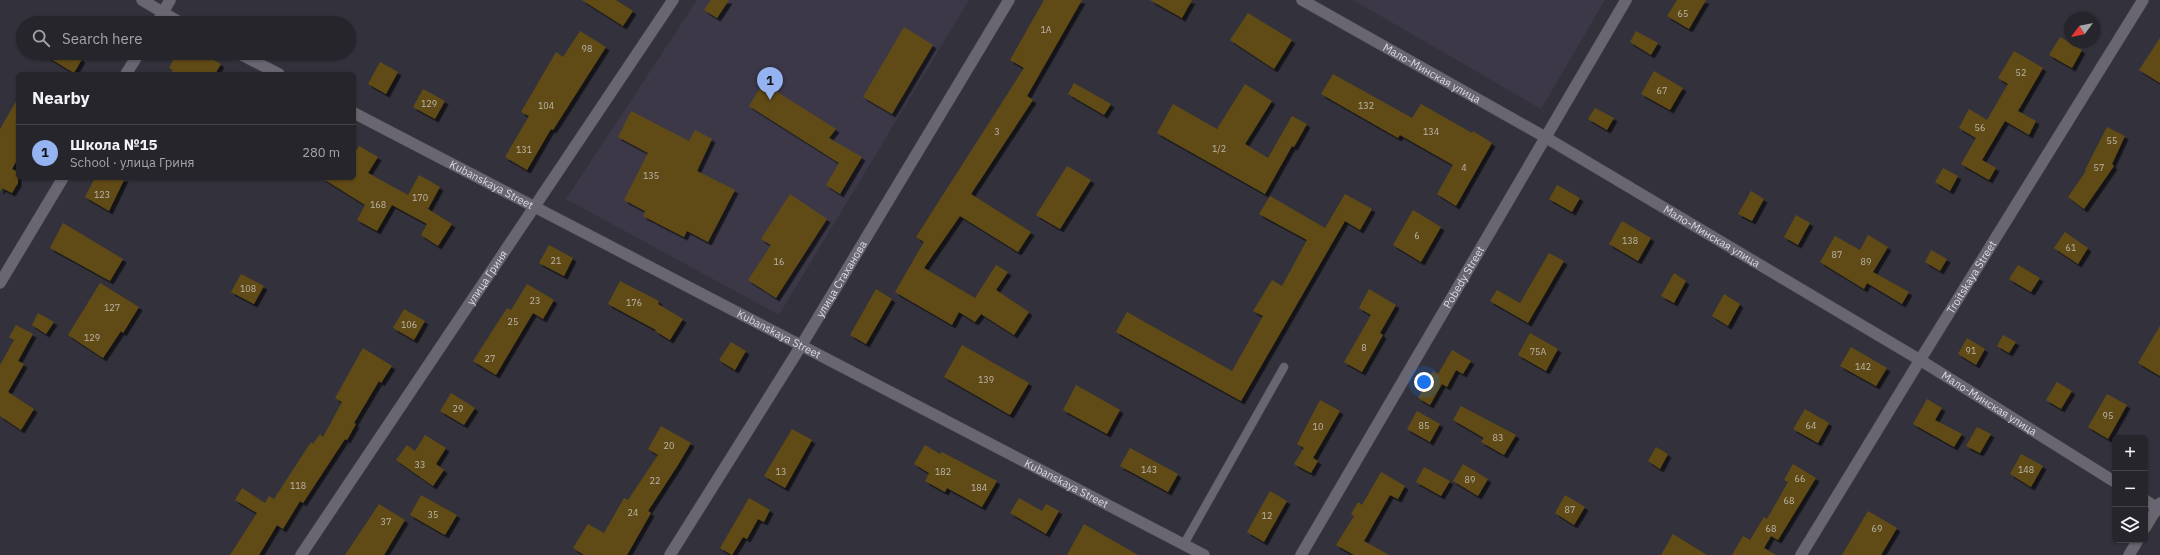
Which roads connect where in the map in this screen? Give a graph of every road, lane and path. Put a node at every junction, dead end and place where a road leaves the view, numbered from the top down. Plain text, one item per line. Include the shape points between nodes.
1 (142, 0) edge
2 (170, 0) edge
3 (673, 0) edge
4 (1009, 0) edge
5 (1302, 0) edge
6 (1626, 0) edge
7 (2143, 0) edge
8 (157, 16) edge
9 (160, 16) edge
10 (135, 60) edge
11 (252, 60) edge
12 (127, 72) edge
13 (275, 72) edge
14 (356, 114) edge
15 (1545, 137) junction
16 (62, 180) edge
17 (534, 207) junction
18 (0, 283) edge
19 (801, 346) junction
20 (1920, 360) junction
21 (1284, 367) dead end
22 (2112, 480) edge
23 (2148, 502) edge
24 (2159, 507) edge
25 (2148, 524) edge
26 (2136, 543) edge
27 (1184, 544) junction
28 (301, 555) edge
29 (670, 555) edge
30 (1204, 555) edge
31 (1301, 555) edge
32 (1801, 555) edge
33 (2129, 555) edge

1 - 8 street
2 - 9 street
3 - 17 street, улица Гриня
4 - 19 street, улица Стаханова
5 - 15 street, Мало-Минская улица
6 - 15 street, Pobedy Street
7 - 20 street, Troitskaya Street
10 - 12 street
11 - 13 street
14 - 17 street, Kubanskaya Street
15 - 20 street, Мало-Минская улица
15 - 31 street, Pobedy Street
16 - 18 street
17 - 19 street, Kubanskaya Street
17 - 28 street, улица Гриня
19 - 27 street, Kubanskaya Street
19 - 29 street, улица Стаханова
20 - 22 street, Мало-Минская улица
20 - 32 street, Troitskaya Street
21 - 27 lane
23 - 24 street
24 - 25 street
26 - 33 street
27 - 30 street, Kubanskaya Street

